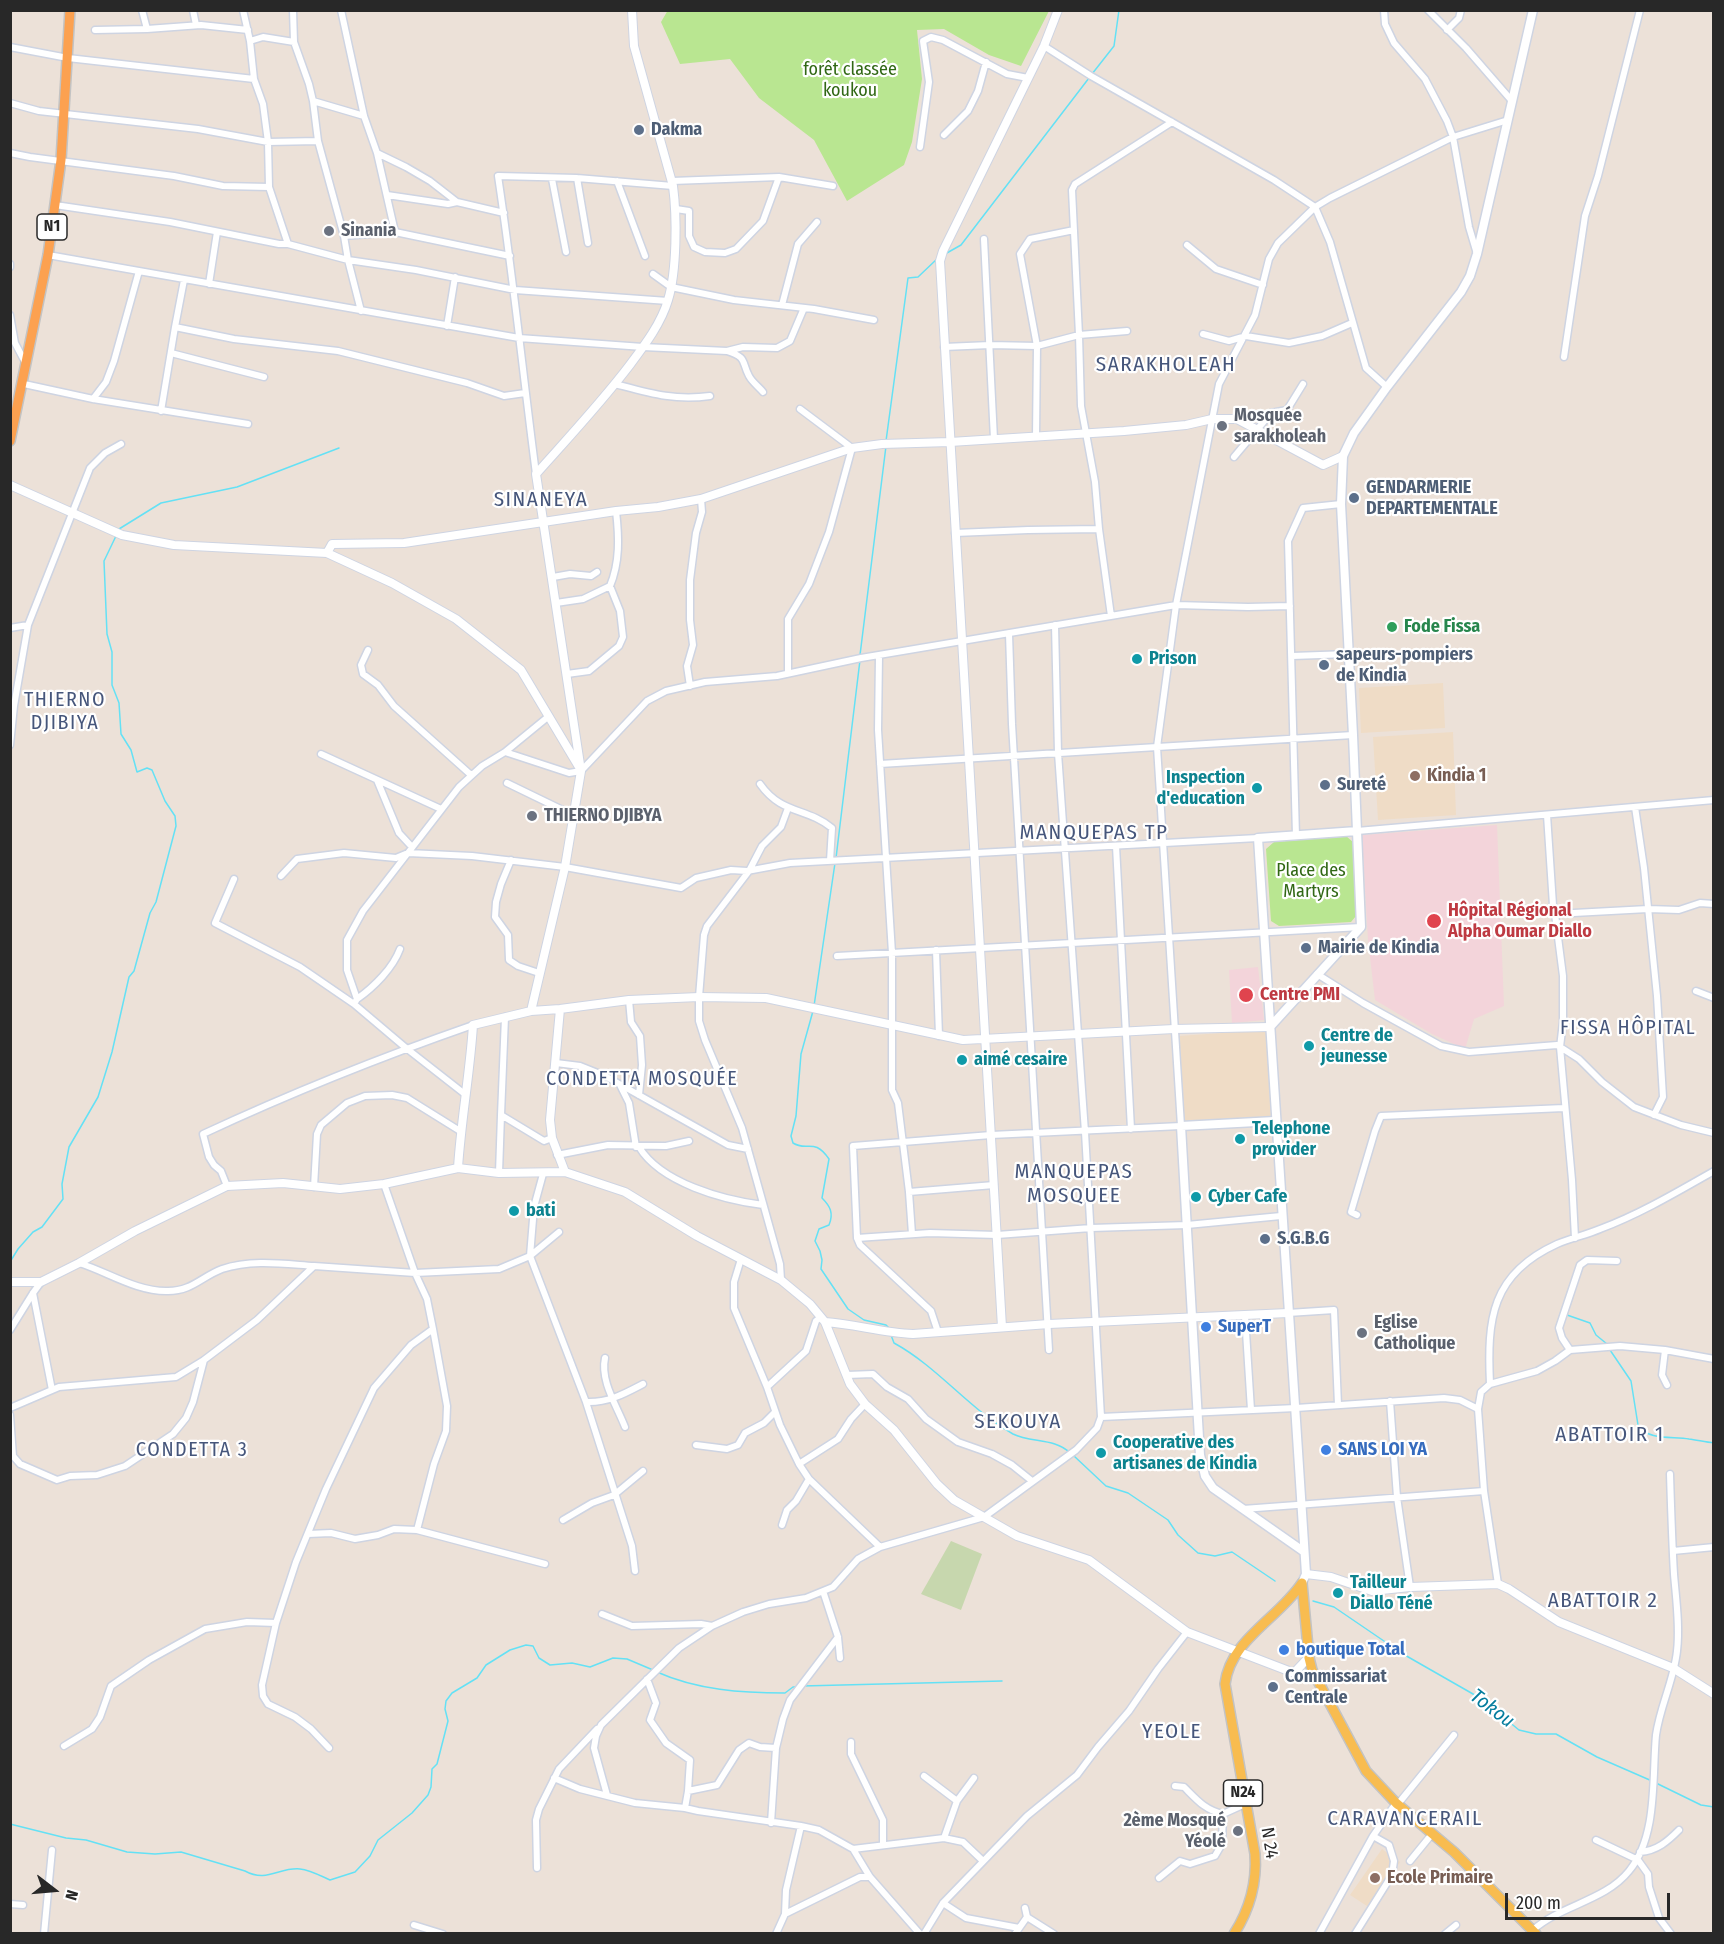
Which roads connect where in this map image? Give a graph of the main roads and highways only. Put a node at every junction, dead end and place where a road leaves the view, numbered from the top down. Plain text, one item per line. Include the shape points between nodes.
1 (70, 10) edge
2 (1533, 10) edge
3 (11, 438) edge
4 (1357, 831) junction
5 (1270, 1027) junction
6 (1275, 1121) junction
7 (1303, 1551) junction
8 (1304, 1579) junction
9 (1535, 1932) edge
10 (1234, 1934) edge

1 - 3 highway, N1 via 61,160 48,255
2 - 4 main road via 1470,276 1454,303 1354,433 1343,456 1341,504
4 - 5 main road via 1360,927
4 - 5 main road via 1258,838
5 - 6 main road
6 - 7 main road
6 - 7 main road via 1181,1126 1200,1455 1205,1476 1213,1488
7 - 8 main road
8 - 9 main road via 1309,1657 1314,1674 1366,1771
8 - 10 main road, N 24 / N24 via 1292,1598 1239,1651 1229,1665 1225,1684 1257,1873

